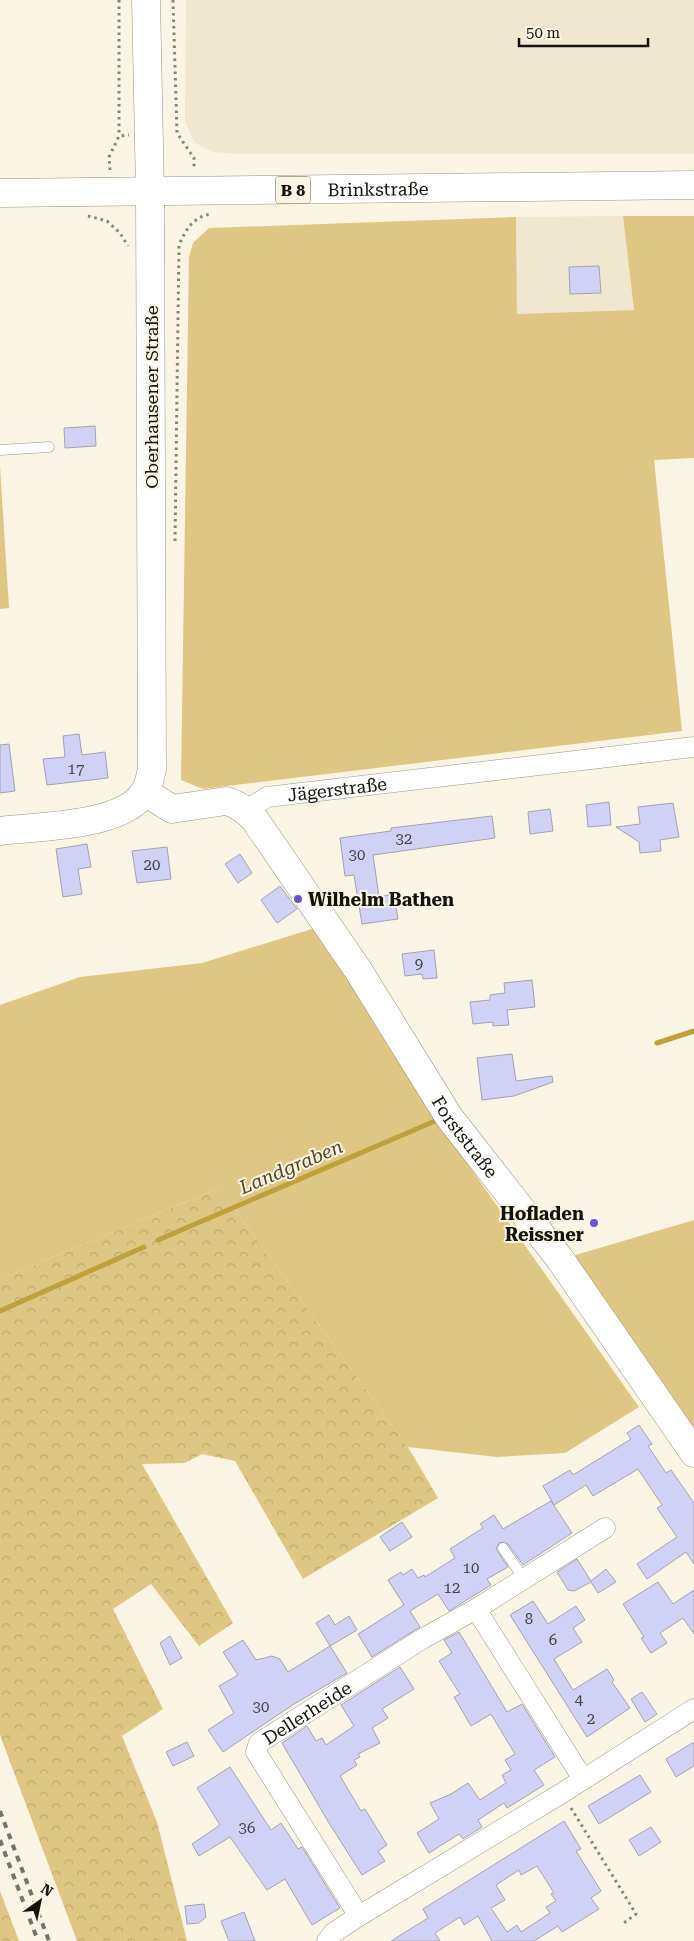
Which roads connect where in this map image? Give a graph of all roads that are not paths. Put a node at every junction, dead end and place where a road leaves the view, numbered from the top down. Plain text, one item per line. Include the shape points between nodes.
1 (146, 0) edge
2 (694, 186) edge
3 (150, 191) junction
4 (0, 192) edge
5 (50, 447) dead end
6 (0, 450) edge
7 (694, 747) edge
8 (144, 792) junction
9 (248, 812) junction
10 (0, 831) edge
11 (694, 1453) edge
12 (605, 1528) dead end
13 (504, 1548) dead end
14 (524, 1579) junction
15 (476, 1609) junction
16 (694, 1709) edge
17 (583, 1779) junction
18 (359, 1916) junction
19 (327, 1941) edge

1 - 3 main road, Oberhausener Straße
2 - 3 main road, Brinkstraße / B 8
3 - 4 main road, Brinkstraße / B 8
3 - 8 main road, Oberhausener Straße via 154,751
5 - 6 lane
7 - 9 street, Jägerstraße via 267,797
8 - 9 main road via 172,809 226,802
8 - 10 main road via 118,814 101,819
9 - 11 main road, Forststraße via 358,970 449,1117 560,1260
12 - 14 street, Dellerheide
13 - 14 lane
14 - 15 street, Dellerheide
15 - 17 street
15 - 18 street, Dellerheide via 422,1639 263,1739 257,1747 256,1752
16 - 17 street
17 - 18 street
18 - 19 street via 333,1933

